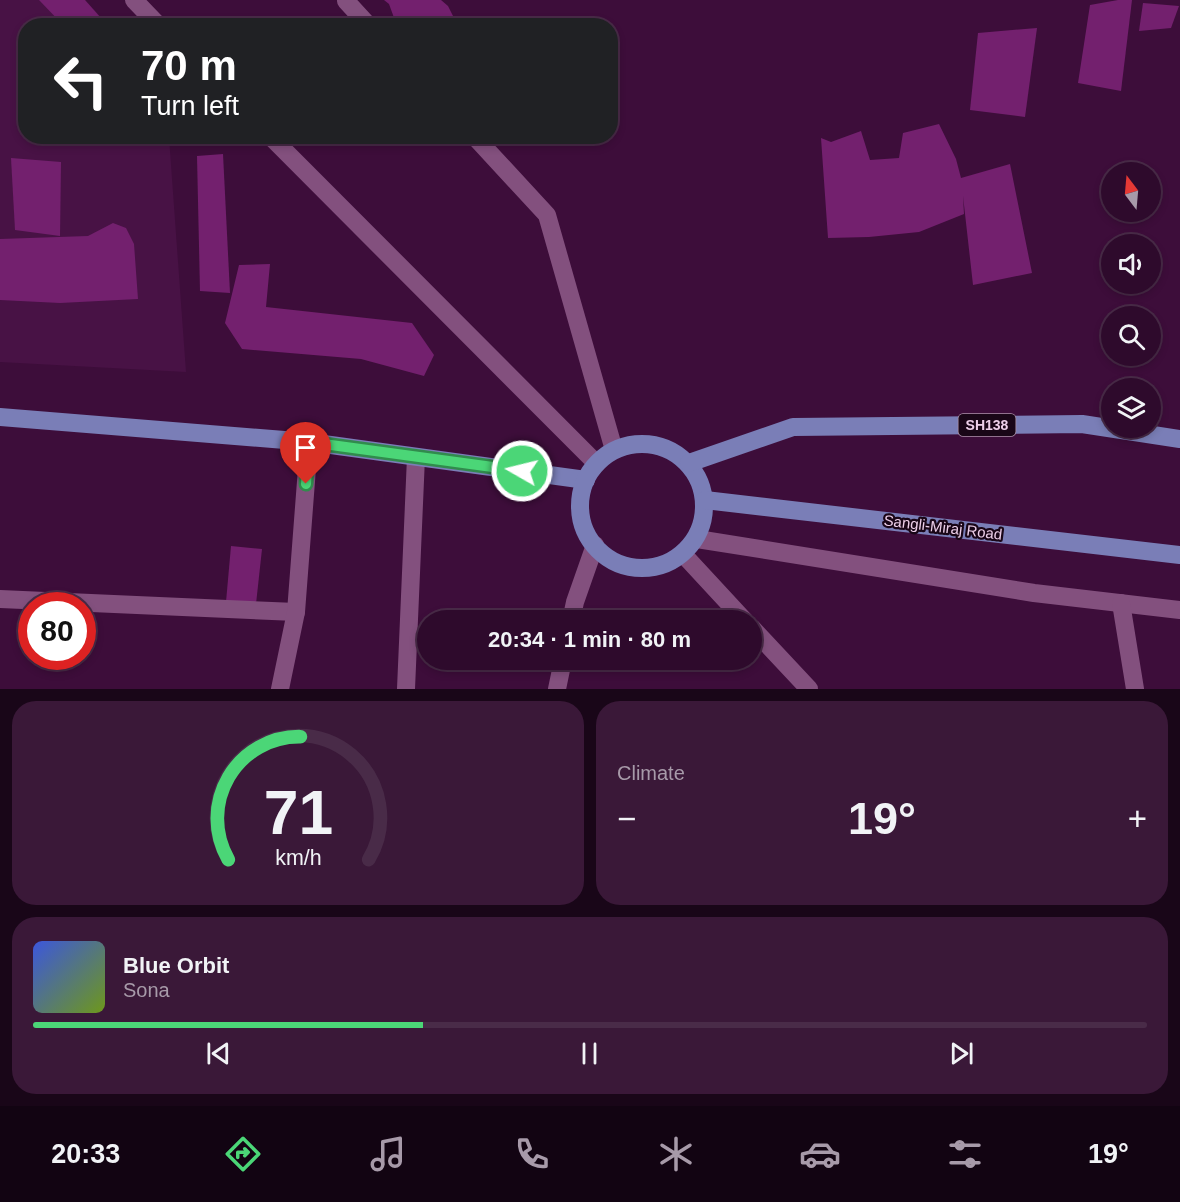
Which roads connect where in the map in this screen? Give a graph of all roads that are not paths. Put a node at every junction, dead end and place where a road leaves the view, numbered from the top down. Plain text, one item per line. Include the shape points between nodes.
1 (134, 0) edge
2 (346, 1) edge
3 (151, 18) edge
4 (362, 18) edge
5 (278, 144) edge
6 (481, 144) edge
7 (0, 417) edge
8 (1180, 439) edge
9 (309, 442) junction
10 (614, 450) junction
11 (416, 456) junction
12 (598, 462) junction
13 (689, 464) junction
14 (586, 480) junction
15 (705, 500) junction
16 (697, 538) junction
17 (595, 545) junction
18 (683, 554) junction
19 (1180, 555) edge
20 (0, 600) edge
21 (1121, 603) junction
22 (573, 610) edge
23 (735, 610) edge
24 (1180, 610) edge
25 (296, 612) junction
26 (762, 639) edge
27 (561, 670) edge
28 (280, 689) edge
29 (406, 689) edge
30 (557, 689) edge
31 (809, 689) edge
32 (1135, 689) edge

1 - 3 street
2 - 4 street
5 - 12 street
6 - 10 street via 548,215
7 - 9 highway
8 - 13 highway, SH138 via 1082,424 793,428
9 - 11 highway
9 - 25 street
10 - 12 highway
10 - 13 highway via 654,444 673,451
11 - 14 highway
11 - 29 street
12 - 14 highway
13 - 15 highway via 700,480
14 - 17 highway via 580,500 582,521
15 - 16 highway
15 - 19 highway, Sangli-Miraj Road
16 - 18 highway
16 - 21 street via 1034,593
17 - 18 highway via 604,556 623,566 644,569
17 - 22 street
18 - 23 street
20 - 25 street
21 - 24 street
21 - 32 street
25 - 28 street
26 - 31 street
27 - 30 street

